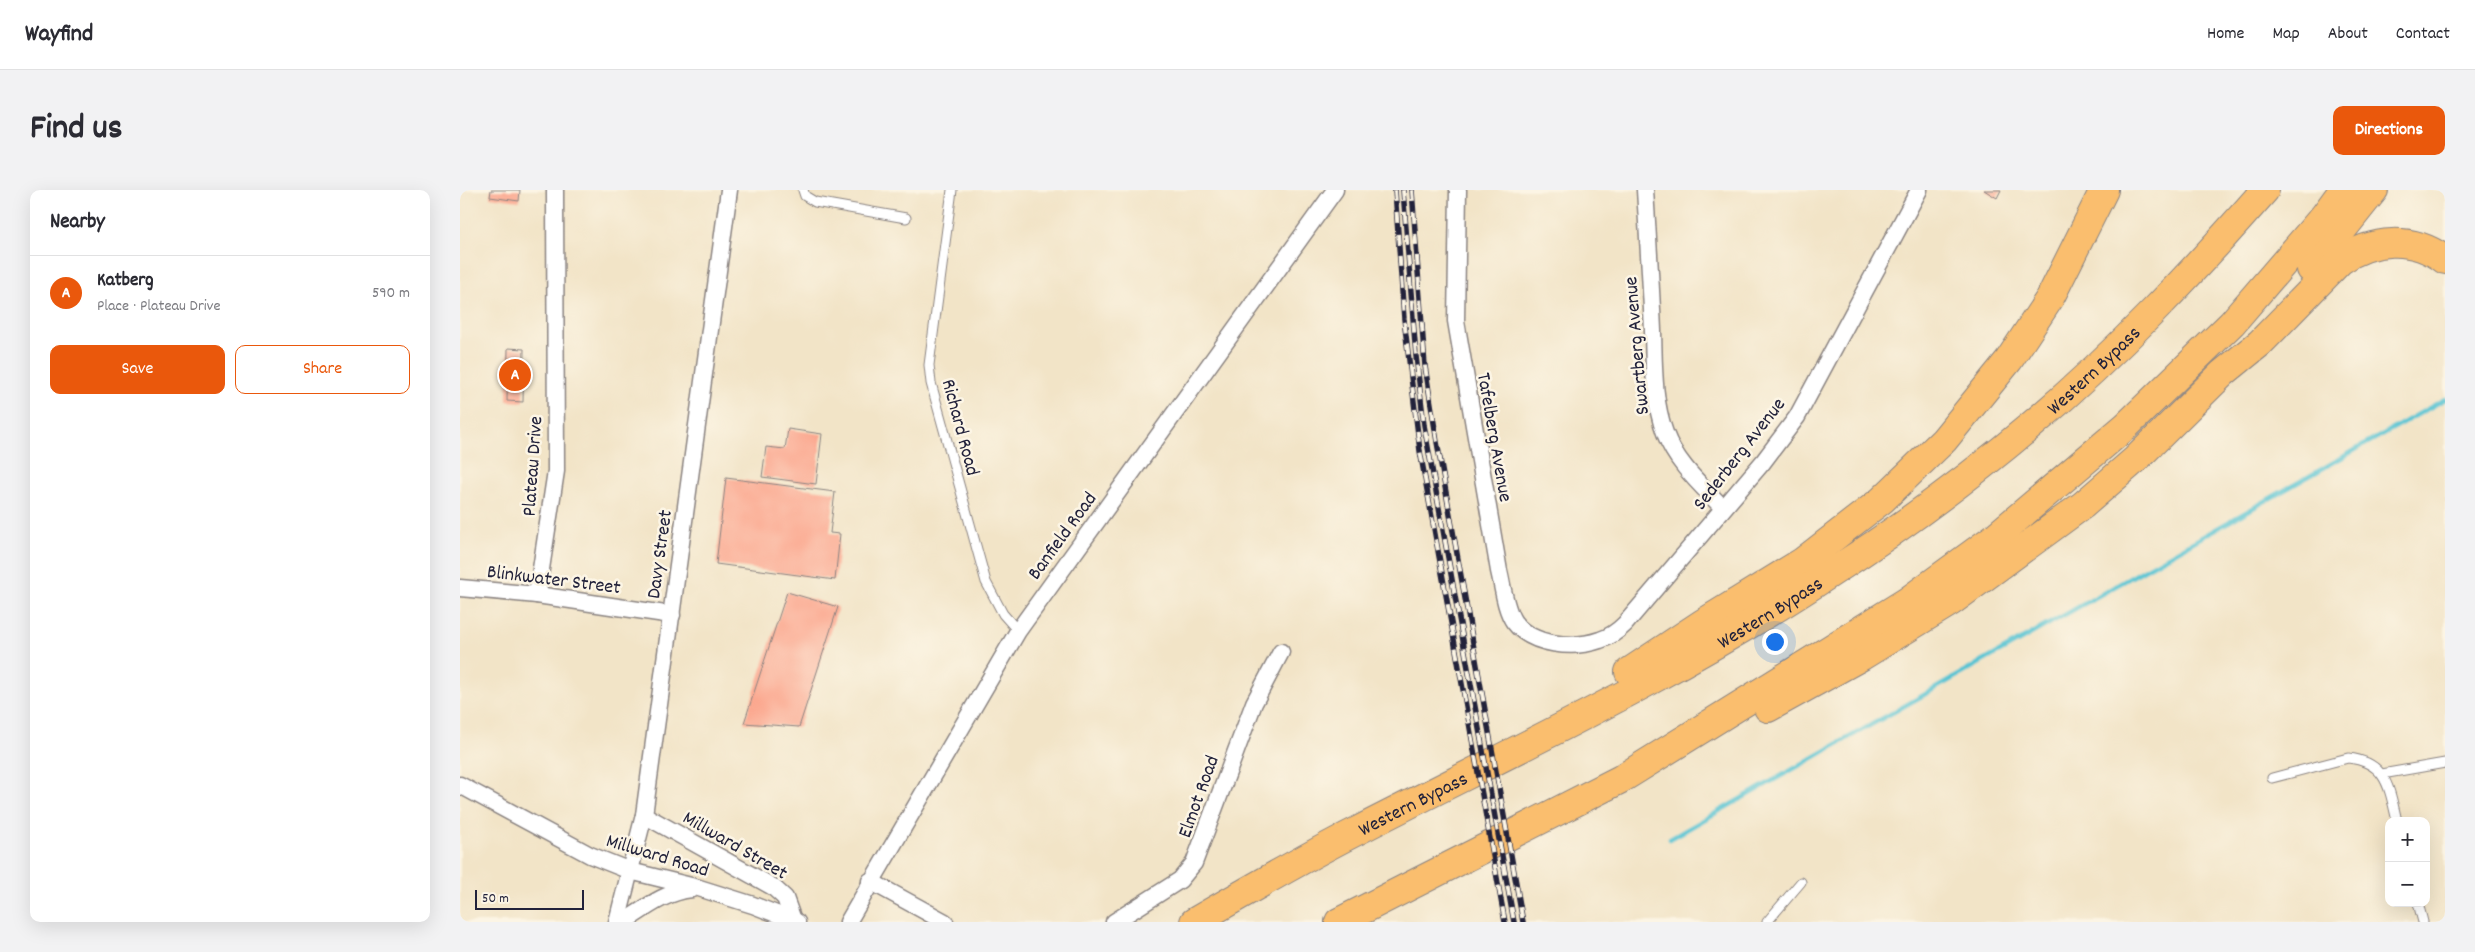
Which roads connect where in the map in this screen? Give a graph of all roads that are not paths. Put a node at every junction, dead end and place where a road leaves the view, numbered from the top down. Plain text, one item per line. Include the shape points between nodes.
1 (555, 190) edge
2 (729, 190) edge
3 (803, 190) edge
4 (952, 190) edge
5 (1336, 190) edge
6 (1458, 190) edge
7 (1645, 190) edge
8 (1918, 190) edge
9 (2104, 190) edge
10 (2265, 190) edge
11 (2343, 190) edge
12 (2374, 190) edge
13 (906, 218) dead end
14 (2445, 260) edge
15 (2223, 373) junction
16 (1723, 508) junction
17 (460, 588) edge
18 (537, 595) junction
19 (672, 614) junction
20 (1018, 631) junction
21 (1574, 645) joint
22 (1281, 652) dead end
23 (1507, 754) junction
24 (2445, 763) edge
25 (2382, 774) junction
26 (2272, 778) dead end
27 (1621, 779) junction
28 (460, 785) edge
29 (644, 815) junction
30 (2396, 817) edge
31 (630, 871) junction
32 (870, 881) junction
33 (1801, 882) dead end
34 (699, 888) junction
35 (2419, 907) edge
36 (795, 921) edge
37 (617, 922) edge
38 (624, 922) edge
39 (848, 922) edge
40 (945, 922) edge
41 (1114, 922) edge
42 (1194, 922) edge
43 (1339, 922) edge
44 (1767, 922) edge
45 (2423, 922) edge

1 - 18 street, Plateau Drive via 556,471
2 - 19 street, Davy Street
3 - 13 lane via 805,196 815,202
4 - 20 lane, Richard Road via 929,365 931,383 986,582 1003,614
5 - 20 street, Banfield Road
6 - 21 street, Tafelberg Avenue via 1456,321 1503,587 1512,618 1527,634 1549,642
7 - 16 street, Swartberg Avenue via 1655,385 1665,434 1690,475
8 - 16 street, Sederberg Avenue via 1797,417
9 - 23 highway via 2050,298 2009,360 1944,440 1908,476 1802,562 1703,622
10 - 23 highway, Western Bypass via 2185,280 2094,369 1972,474 1826,577 1736,631
11 - 27 highway via 2232,323 2126,426 1995,537 1906,602
12 - 15 highway via 2346,228
14 - 15 highway via 2419,246 2391,242 2370,245 2350,254 2260,343
15 - 27 highway via 2176,421 2083,505 1952,601 1702,745
16 - 21 street, Sederberg Avenue via 1620,628 1601,640
17 - 18 street, Blinkwater Street
18 - 19 street, Blinkwater Street
19 - 29 street, Davy Street
20 - 32 street, Banfield Road
22 - 41 street, Elmot Road via 1254,703 1194,863 1180,880
23 - 42 highway, Western Bypass via 1352,833
24 - 25 lane
25 - 26 lane via 2372,765 2348,758
25 - 30 lane
27 - 43 highway
28 - 31 street, Millward Road via 590,855
29 - 31 street, Davy Street
29 - 36 street, Millward Street via 763,882 785,898
31 - 34 street, Millward Road
31 - 37 street, Davy Street
32 - 39 street, Banfield Road
32 - 40 street
33 - 44 lane
34 - 36 street, Millward Road
34 - 38 street via 670,893
35 - 45 lane

